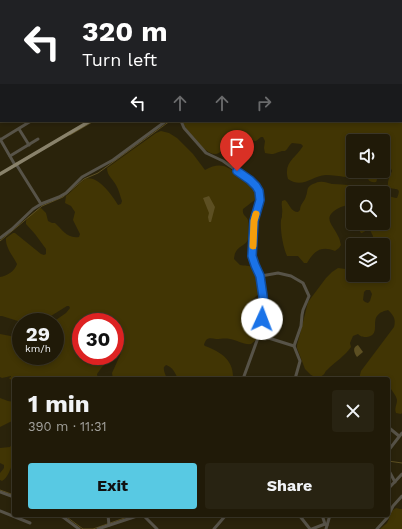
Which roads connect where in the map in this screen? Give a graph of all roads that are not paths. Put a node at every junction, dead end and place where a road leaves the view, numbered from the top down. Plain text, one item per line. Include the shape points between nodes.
1 (30, 122) edge
2 (88, 122) edge
3 (165, 122) edge
4 (181, 122) edge
5 (19, 129) junction
6 (0, 139) edge
7 (38, 139) dead end
8 (29, 145) junction
9 (10, 156) junction
10 (15, 165) junction
11 (0, 174) edge
12 (41, 204) junction
13 (0, 238) edge
14 (260, 276) junction
15 (259, 335) junction
16 (294, 346) junction
17 (244, 377) edge
18 (296, 377) edge
19 (390, 426) edge
20 (402, 433) edge
21 (399, 436) junction
22 (390, 448) edge
23 (390, 473) edge
24 (402, 474) edge
25 (395, 482) junction
26 (390, 487) edge
27 (0, 492) edge
28 (12, 496) edge
29 (402, 496) edge
30 (0, 511) edge
31 (390, 512) edge
32 (12, 516) edge
33 (15, 517) edge
34 (63, 517) edge
35 (108, 517) edge
36 (134, 517) edge
37 (143, 517) edge
38 (224, 517) edge
39 (301, 517) edge
40 (388, 517) edge
41 (30, 523) dead end
42 (108, 524) junction
43 (326, 526) edge
44 (79, 529) edge
45 (98, 529) edge
46 (157, 529) edge
47 (214, 529) edge
48 (311, 529) edge
49 (377, 529) edge

1 - 5 street
2 - 10 main road
3 - 12 street via 113,160 82,177 66,194
4 - 14 street via 206,153 223,161 250,180 259,191 252,256
5 - 6 street
5 - 8 street
6 - 9 street
7 - 8 street
8 - 9 street
9 - 10 street
10 - 11 main road
10 - 12 street
12 - 13 street
14 - 15 street via 265,310
14 - 16 street via 278,273 291,276 302,283 309,296
15 - 16 street
15 - 17 street
16 - 18 street via 300,361
19 - 21 street
20 - 21 street
21 - 22 street
23 - 25 street
24 - 25 street
25 - 26 street
27 - 28 street
29 - 31 street
30 - 32 street
33 - 41 street
34 - 44 street
35 - 42 street
36 - 42 street
37 - 46 street
38 - 47 street
39 - 48 street
40 - 49 street
42 - 45 street
43 - 48 street

